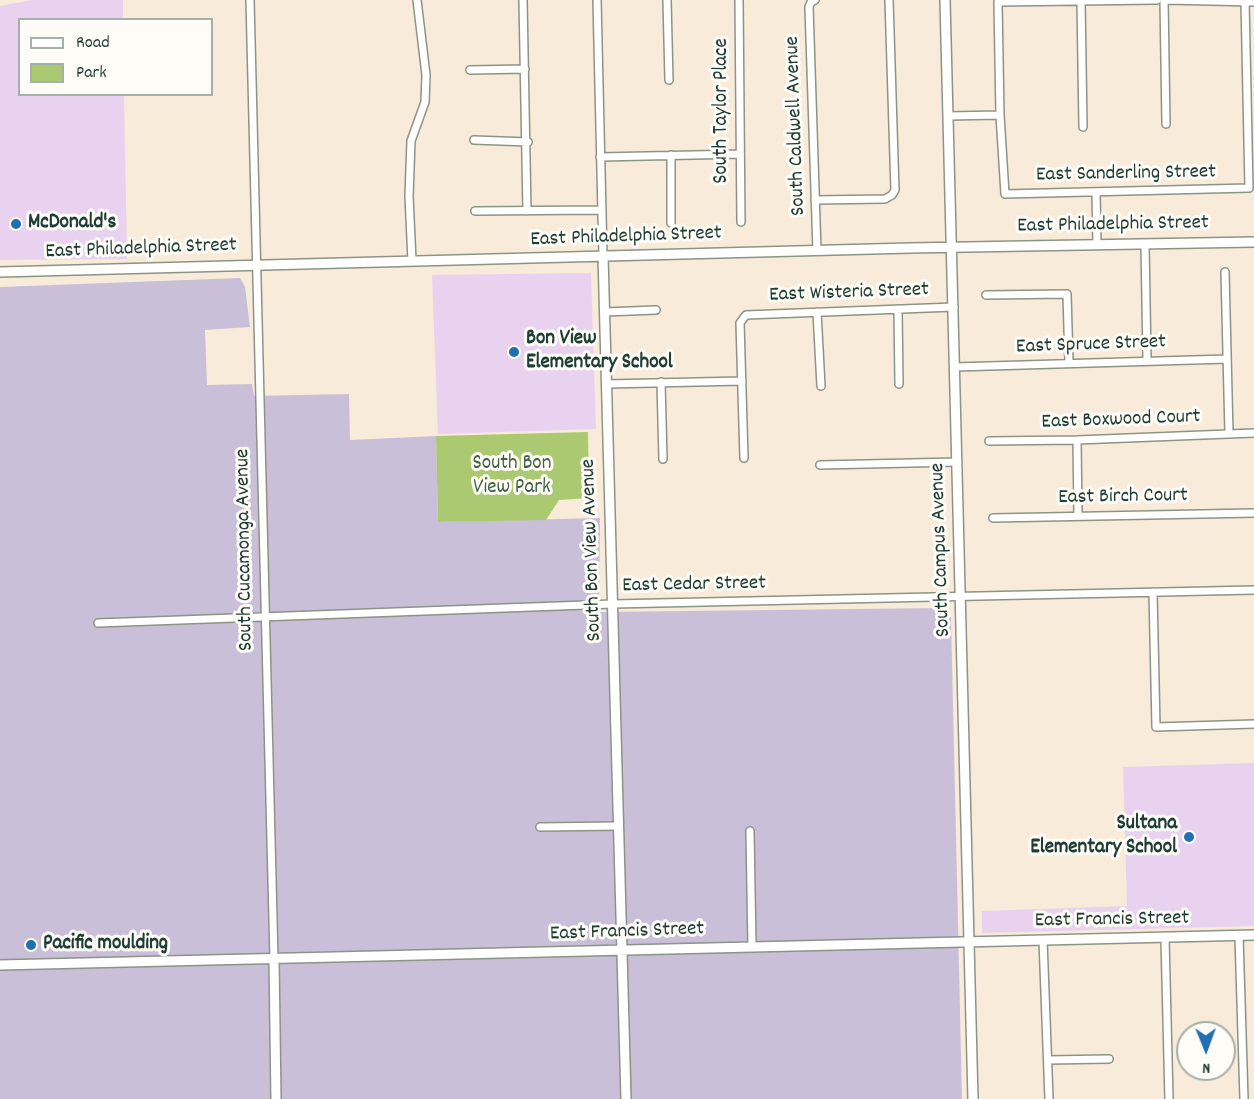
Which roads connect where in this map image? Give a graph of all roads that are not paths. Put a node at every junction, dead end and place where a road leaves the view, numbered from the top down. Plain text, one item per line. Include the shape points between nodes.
1 (250, 0) edge
2 (417, 0) edge
3 (524, 0) edge
4 (597, 0) edge
5 (667, 0) edge
6 (739, 0) edge
7 (889, 0) edge
8 (945, 0) edge
9 (1157, 0) edge
10 (1166, 0) edge
11 (813, 1) edge
12 (1081, 1) edge
13 (1245, 1) edge
14 (1254, 2) edge
15 (525, 69) junction
16 (470, 70) dead end
17 (669, 80) dead end
18 (1000, 115) junction
19 (948, 116) junction
20 (1167, 124) dead end
21 (1083, 127) dead end
22 (474, 141) dead end
23 (528, 142) junction
24 (740, 154) junction
25 (671, 155) junction
26 (600, 157) junction
27 (1096, 192) junction
28 (815, 200) junction
29 (601, 210) junction
30 (475, 211) dead end
31 (528, 211) junction
32 (741, 222) dead end
33 (671, 223) dead end
34 (1254, 242) edge
35 (1097, 244) junction
36 (1145, 244) junction
37 (952, 247) junction
38 (817, 250) junction
39 (603, 256) junction
40 (410, 261) junction
41 (257, 264) junction
42 (0, 272) edge
43 (1225, 272) dead end
44 (986, 295) dead end
45 (954, 307) junction
46 (898, 309) junction
47 (656, 310) dead end
48 (605, 312) junction
49 (817, 312) junction
50 (1227, 359) junction
51 (1148, 360) junction
52 (1069, 362) junction
53 (955, 367) junction
54 (742, 381) junction
55 (661, 382) junction
56 (607, 384) junction
57 (899, 384) dead end
58 (821, 386) dead end
59 (1254, 433) edge
60 (1229, 434) junction
61 (1077, 440) junction
62 (989, 441) dead end
63 (744, 458) dead end
64 (663, 459) dead end
65 (957, 462) junction
66 (820, 465) dead end
67 (1254, 513) edge
68 (1078, 515) junction
69 (993, 518) dead end
70 (1254, 590) edge
71 (1153, 592) junction
72 (962, 597) junction
73 (613, 604) junction
74 (266, 617) junction
75 (98, 623) dead end
76 (1254, 724) edge
77 (619, 826) junction
78 (540, 827) dead end
79 (750, 831) dead end
80 (1254, 935) edge
81 (1239, 936) junction
82 (1165, 938) junction
83 (1043, 940) junction
84 (969, 942) junction
85 (752, 947) junction
86 (622, 952) junction
87 (274, 959) junction
88 (0, 965) edge
89 (1108, 1059) dead end
90 (1048, 1060) junction
91 (276, 1099) edge
92 (626, 1099) edge
93 (973, 1099) edge
94 (1049, 1099) edge
95 (1169, 1099) edge
96 (1244, 1099) edge

1 - 41 street, South Cucamonga Avenue
2 - 40 street via 426,93 411,141
3 - 15 street
4 - 26 street, South Bon View Avenue
5 - 17 street
6 - 24 street, South Taylor Place
7 - 28 street via 895,190 885,199
8 - 19 street, South Campus Avenue
9 - 12 street
10 - 13 street
10 - 20 street
11 - 28 street, South Caldwell Avenue via 809,7
12 - 18 street via 998,2
12 - 21 street
13 - 14 street
13 - 27 street, East Sanderling Street via 1249,188
15 - 16 street
15 - 23 street
18 - 19 street
18 - 27 street, East Sanderling Street via 1005,194
19 - 37 street, South Campus Avenue
22 - 23 street
23 - 31 street
24 - 25 street
24 - 32 street, South Taylor Place
25 - 26 street
25 - 33 street
26 - 29 street, South Bon View Avenue
27 - 35 street
28 - 38 street, South Caldwell Avenue
29 - 31 street
29 - 39 street, South Bon View Avenue
30 - 31 street
34 - 36 street, East Philadelphia Street
35 - 36 street, East Philadelphia Street
35 - 37 street, East Philadelphia Street
36 - 51 street
37 - 38 street, East Philadelphia Street
37 - 45 street, South Campus Avenue
38 - 39 street, East Philadelphia Street
39 - 40 street, East Philadelphia Street
39 - 48 street, South Bon View Avenue
40 - 41 street, East Philadelphia Street
41 - 42 street, East Philadelphia Street
41 - 74 street, South Cucamonga Avenue
43 - 50 street
44 - 52 street via 1067,294
45 - 46 street, East Wisteria Street
45 - 53 street, South Campus Avenue
46 - 49 street, East Wisteria Street
46 - 57 street
47 - 48 street
48 - 56 street, South Bon View Avenue
49 - 54 street, East Wisteria Street via 746,315 740,323
49 - 58 street
50 - 51 street, East Spruce Street
50 - 60 street
51 - 52 street, East Spruce Street
52 - 53 street, East Spruce Street
53 - 65 street, South Campus Avenue
54 - 55 street
54 - 63 street
55 - 56 street
55 - 64 street
56 - 73 street, South Bon View Avenue
59 - 60 street, East Boxwood Court
60 - 61 street, East Boxwood Court
61 - 62 street, East Boxwood Court
61 - 68 street
65 - 66 street
65 - 72 street, South Campus Avenue
67 - 68 street, East Birch Court
68 - 69 street, East Birch Court
70 - 71 street, East Cedar Street
71 - 72 street, East Cedar Street
71 - 76 street via 1156,727
72 - 73 street, East Cedar Street
72 - 84 street, South Campus Avenue
73 - 74 street, East Cedar Street
73 - 77 street, South Bon View Avenue
74 - 75 street, East Cedar Street
74 - 87 street, South Cucamonga Avenue
77 - 78 street
77 - 86 street, South Bon View Avenue
79 - 85 street
80 - 81 street, East Francis Street
81 - 82 street, East Francis Street
81 - 96 street
82 - 83 street, East Francis Street
82 - 95 street
83 - 84 street, East Francis Street
83 - 90 street
84 - 85 street, East Francis Street
84 - 93 street, South Campus Avenue
85 - 86 street, East Francis Street
86 - 87 street, East Francis Street
86 - 92 street, South Bon View Avenue
87 - 88 street, East Francis Street
87 - 91 street, South Cucamonga Avenue
89 - 90 street
90 - 94 street

